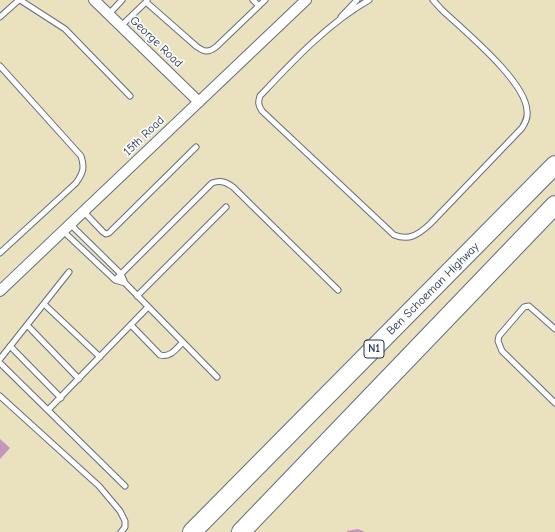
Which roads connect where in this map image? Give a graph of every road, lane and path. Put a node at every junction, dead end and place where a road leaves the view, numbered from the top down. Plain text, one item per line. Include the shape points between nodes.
1 (19, 0) edge
2 (94, 0) edge
3 (122, 0) edge
4 (253, 0) edge
5 (265, 0) edge
6 (306, 0) edge
7 (357, 0) edge
8 (369, 0) edge
9 (433, 0) edge
10 (147, 1) edge
11 (259, 6) junction
12 (109, 14) junction
13 (0, 17) edge
14 (338, 21) junction
15 (121, 26) junction
16 (0, 66) edge
17 (130, 96) dead end
18 (199, 102) junction
19 (196, 147) dead end
20 (555, 165) edge
21 (555, 205) edge
22 (226, 207) dead end
23 (84, 212) junction
24 (67, 228) junction
25 (0, 253) edge
26 (69, 272) dead end
27 (121, 274) junction
28 (115, 280) junction
29 (125, 283) junction
30 (338, 290) dead end
31 (0, 291) edge
32 (137, 296) junction
33 (44, 304) junction
34 (148, 307) junction
35 (28, 325) junction
36 (131, 325) junction
37 (555, 329) edge
38 (183, 342) junction
39 (10, 346) junction
40 (100, 357) junction
41 (0, 359) edge
42 (0, 363) edge
43 (217, 377) dead end
44 (79, 379) junction
45 (0, 396) edge
46 (61, 398) junction
47 (555, 403) edge
48 (48, 410) junction
49 (125, 486) dead end
50 (121, 532) edge
51 (192, 532) edge
52 (241, 532) edge

1 - 13 lane
1 - 17 lane via 65,29
2 - 12 street, George Road
3 - 12 lane
4 - 11 lane
5 - 11 lane
6 - 18 street, 15th Road
7 - 14 lane
8 - 14 lane
9 - 14 lane via 505,70 523,94 527,116 522,128 435,218 416,236 408,238 394,235 258,106 260,96
10 - 11 lane via 205,52 216,47
10 - 15 lane
12 - 15 street, George Road
15 - 18 street, George Road
16 - 25 lane via 81,156 84,165 83,172 76,182
18 - 23 street, 15th Road
19 - 23 lane via 109,233 103,232
20 - 51 highway, Ben Schoeman Highway / N1
21 - 52 highway, N1
22 - 32 lane
23 - 24 street, 15th Road
24 - 27 lane
24 - 28 lane
24 - 31 street, 15th Road
26 - 33 lane
27 - 28 lane
27 - 29 lane
27 - 30 lane via 212,183 219,181 234,187
28 - 29 lane
29 - 32 lane
32 - 34 lane
33 - 35 lane
33 - 40 lane
34 - 36 lane
34 - 38 lane
35 - 39 lane
35 - 44 lane
36 - 38 lane via 160,355 169,355
36 - 40 lane
37 - 47 lane via 529,306 524,307 499,336 498,341 502,351
38 - 43 lane
39 - 41 lane
39 - 46 lane
40 - 44 lane
42 - 48 lane
44 - 46 lane
45 - 50 lane via 99,486 123,516 125,527
46 - 48 lane
48 - 49 lane

